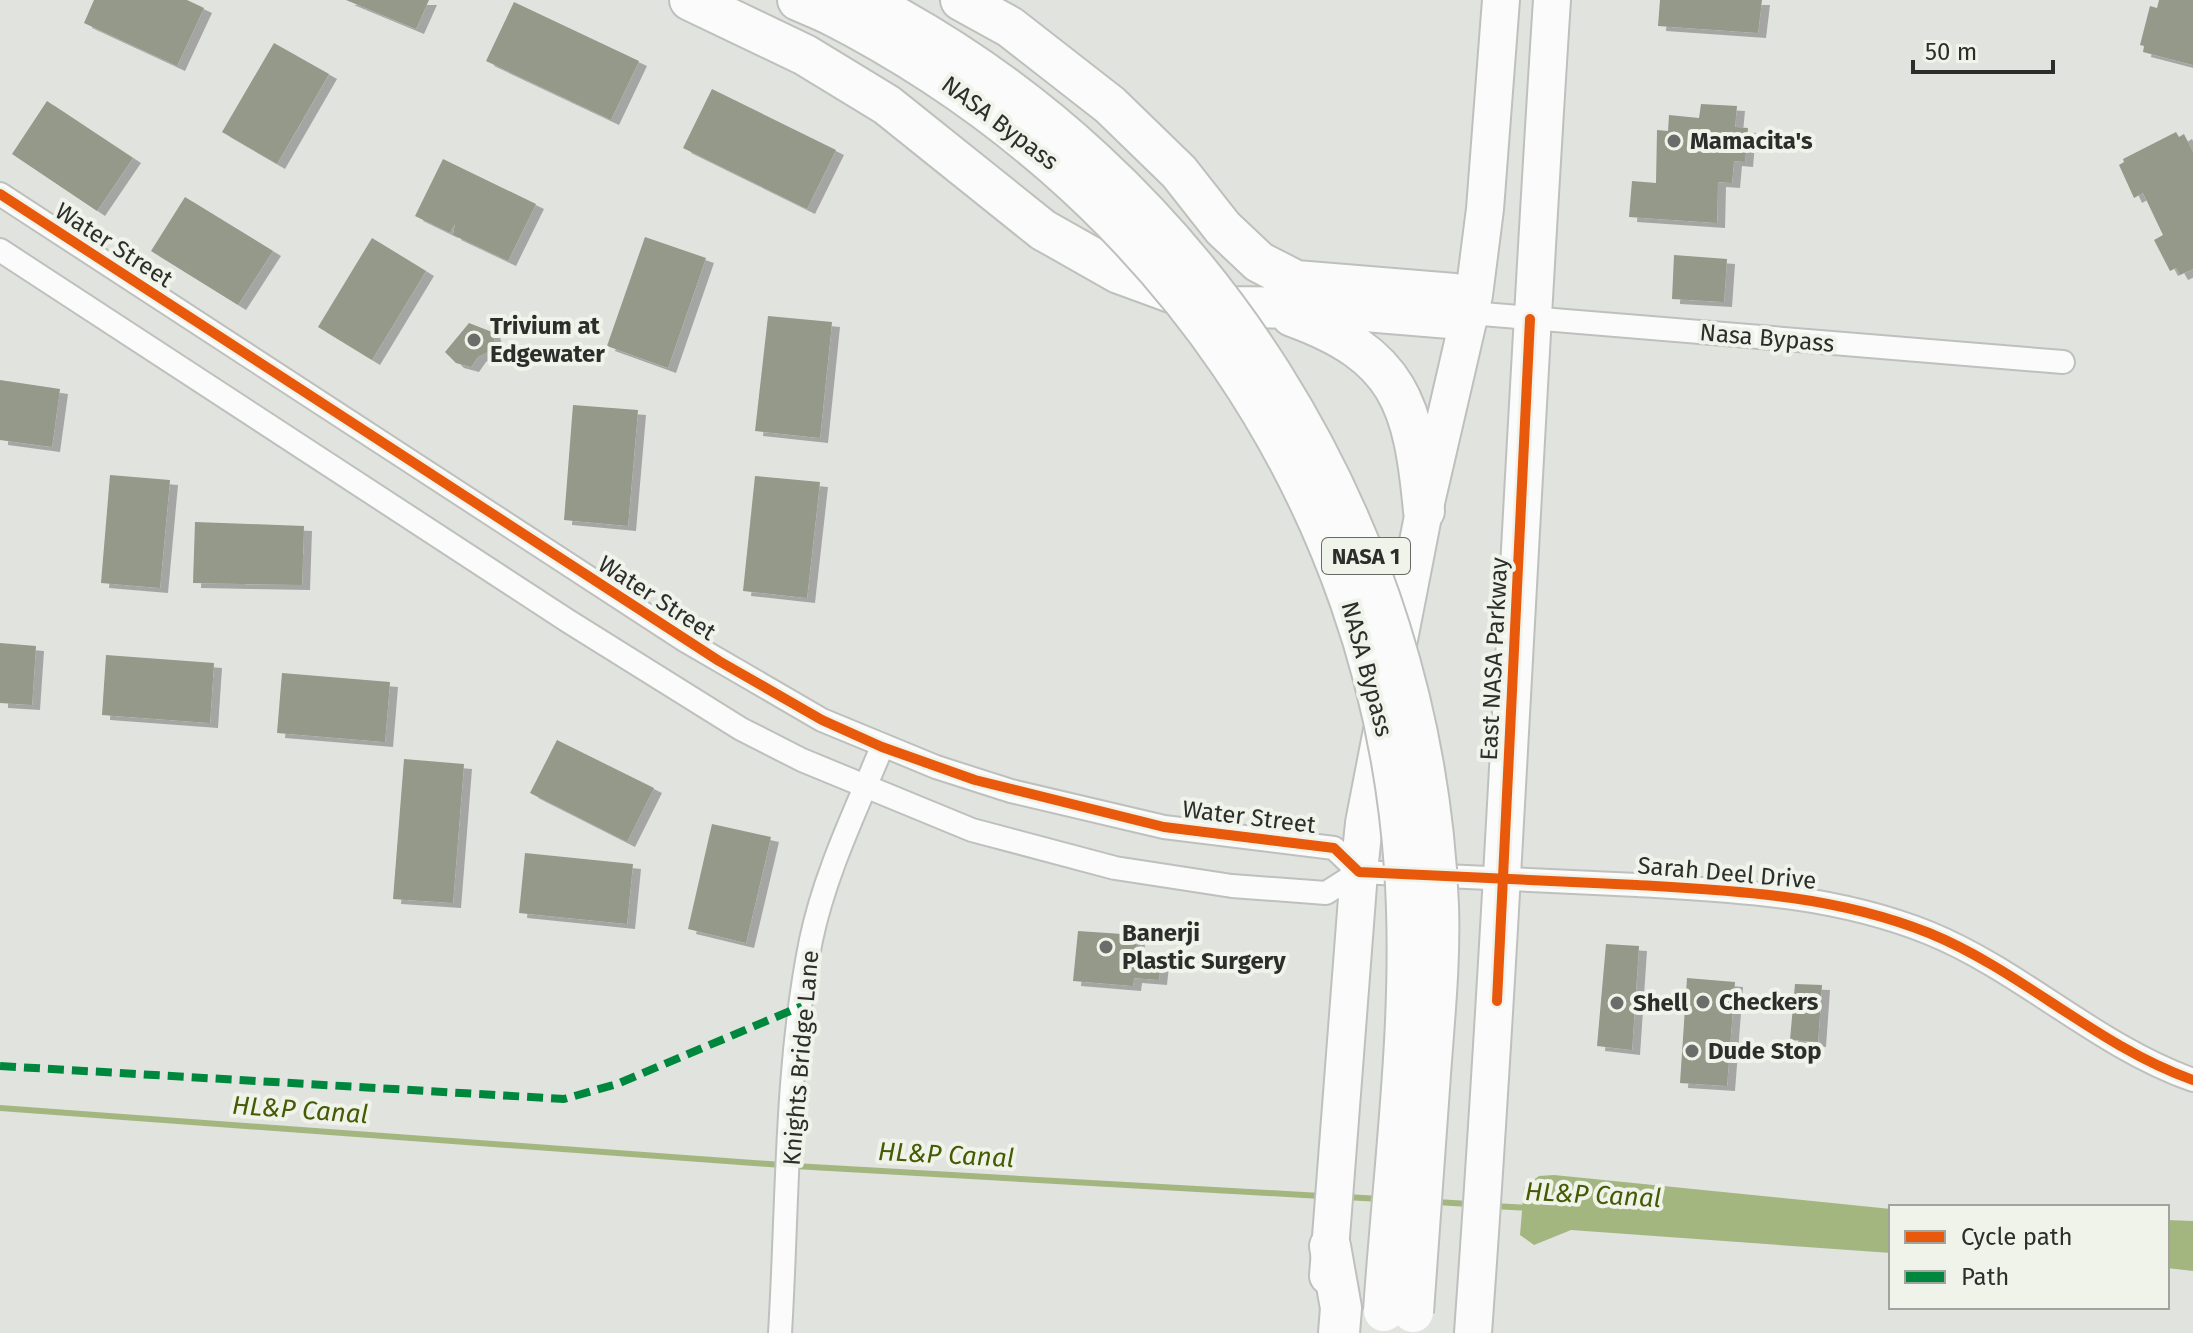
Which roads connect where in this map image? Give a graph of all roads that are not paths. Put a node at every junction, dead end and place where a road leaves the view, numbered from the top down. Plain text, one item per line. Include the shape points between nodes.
1 (690, 0) edge
2 (961, 0) edge
3 (1501, 0) edge
4 (1552, 0) edge
5 (830, 4) edge
6 (0, 194) edge
7 (0, 250) edge
8 (1270, 308) junction
9 (1470, 313) junction
10 (1530, 319) junction
11 (2063, 362) dead end
12 (1424, 511) junction
13 (882, 747) junction
14 (865, 788) junction
15 (1359, 872) junction
16 (1504, 877) junction
17 (2193, 1080) edge
18 (1330, 1246) junction
19 (1398, 1322) edge
20 (780, 1333) edge
21 (1325, 1333) edge
22 (1339, 1333) edge
23 (1473, 1333) edge

1 - 8 highway via 805,55 887,105 1021,215 1091,259 1199,301
2 - 9 highway via 1010,27 1110,105 1259,262 1296,281 1454,294
3 - 9 main road via 1485,209
4 - 10 main road, East NASA Parkway
5 - 19 highway, NASA Bypass / NASA 1, bridge via 951,49 1028,103 1159,223 1206,279 1279,384 1357,534 1409,695 1437,883 1438,970
6 - 13 street, Water Street via 719,661 822,720
7 - 14 street via 701,704 766,742
8 - 9 highway via 1450,318
8 - 12 highway via 1336,333 1380,365 1400,397 1414,436
9 - 10 street, Nasa Bypass
9 - 12 main road
10 - 11 street, Nasa Bypass
10 - 16 main road, East NASA Parkway
12 - 15 main road
13 - 14 street, Knights Bridge Lane
13 - 15 street, Water Street via 975,780 1098,813 1219,835 1334,848
14 - 15 street via 972,830 1115,868 1232,886 1326,893
14 - 20 street, Knights Bridge Lane via 826,886 811,941 792,1114
15 - 16 street, Sarah Deel Drive
15 - 18 main road
16 - 17 street, Sarah Deel Drive via 1766,893 1867,911 1960,948 2125,1049
16 - 23 main road, East NASA Parkway
18 - 21 main road
18 - 22 highway via 1341,1308

